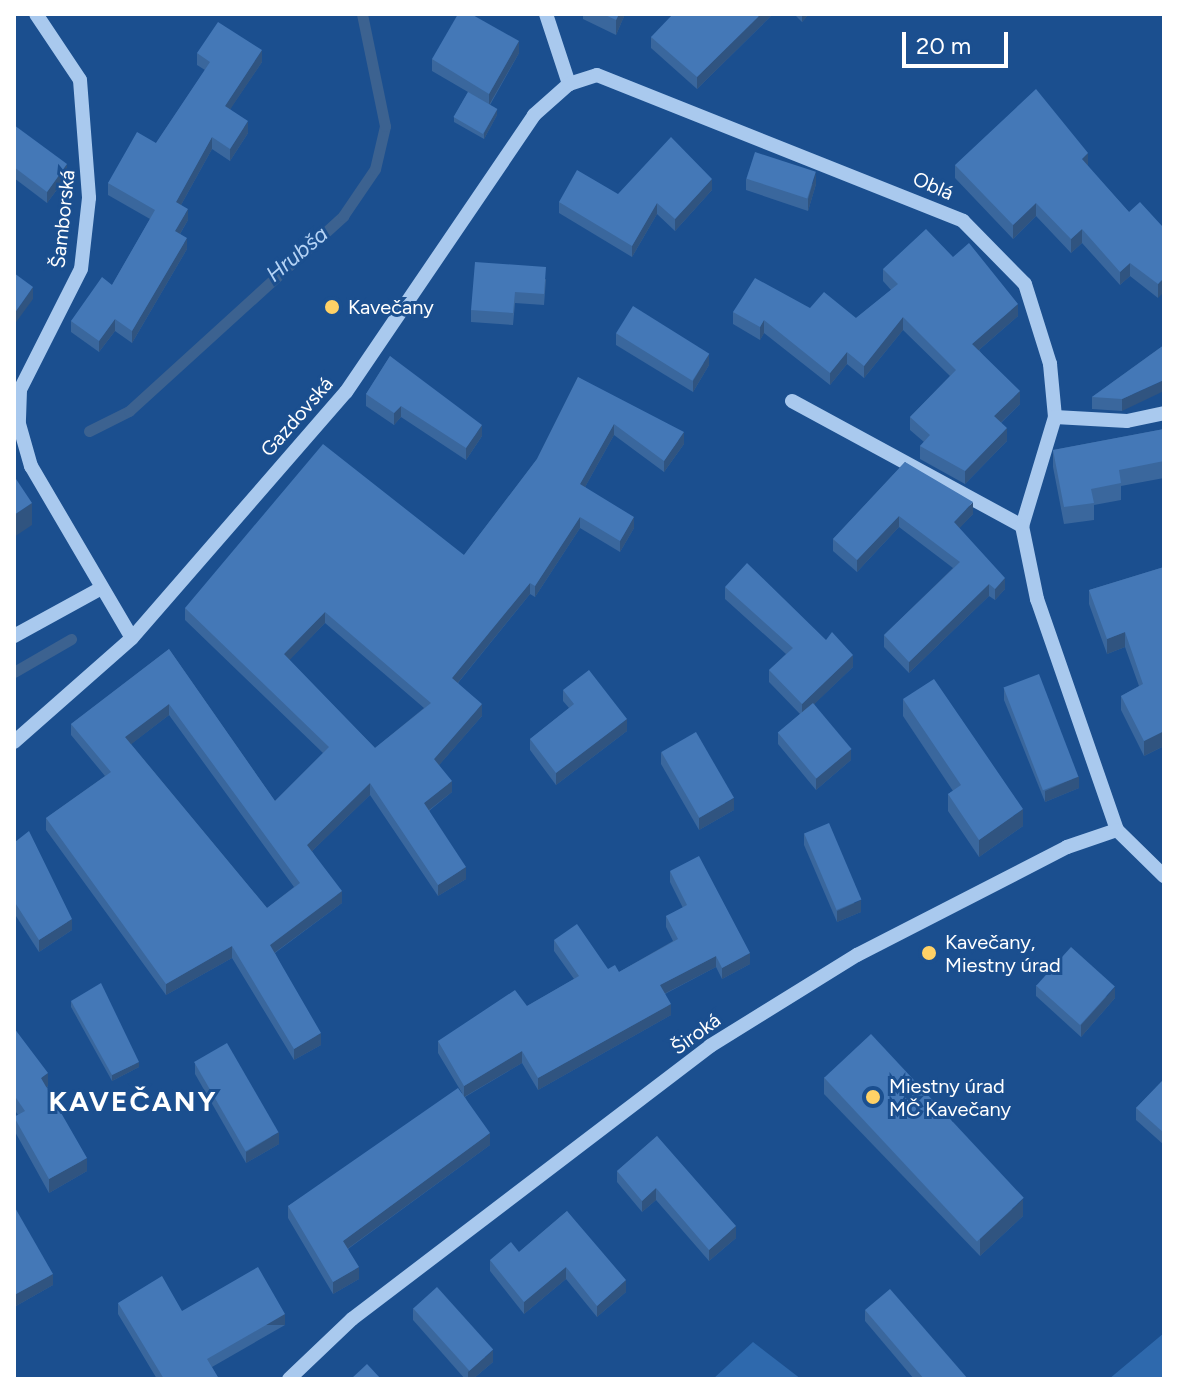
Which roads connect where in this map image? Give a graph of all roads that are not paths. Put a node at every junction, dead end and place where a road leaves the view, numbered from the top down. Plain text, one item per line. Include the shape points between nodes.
1 (36, 14) edge
2 (546, 14) edge
3 (569, 84) junction
4 (792, 401) dead end
5 (1164, 413) edge
6 (1055, 417) junction
7 (1022, 526) junction
8 (100, 589) junction
9 (14, 636) edge
10 (132, 638) junction
11 (14, 742) edge
12 (1117, 830) junction
13 (1164, 876) edge
14 (289, 1379) edge

1 - 8 street, Šamborská via 80,80 89,198 81,269 20,390 19,424 31,466
2 - 3 street
3 - 6 street, Oblá via 597,75 629,82 963,221 1025,284 1050,364
3 - 10 street, Gazdovská via 534,115 346,392
4 - 7 street
5 - 6 street via 1127,421
6 - 7 street, Oblá
7 - 12 street, Oblá via 1037,599
8 - 9 street
8 - 10 street, Šamborská
10 - 11 street, Gazdovská
12 - 13 street
12 - 14 street, Široká via 1067,847 857,955 710,1046 352,1319

